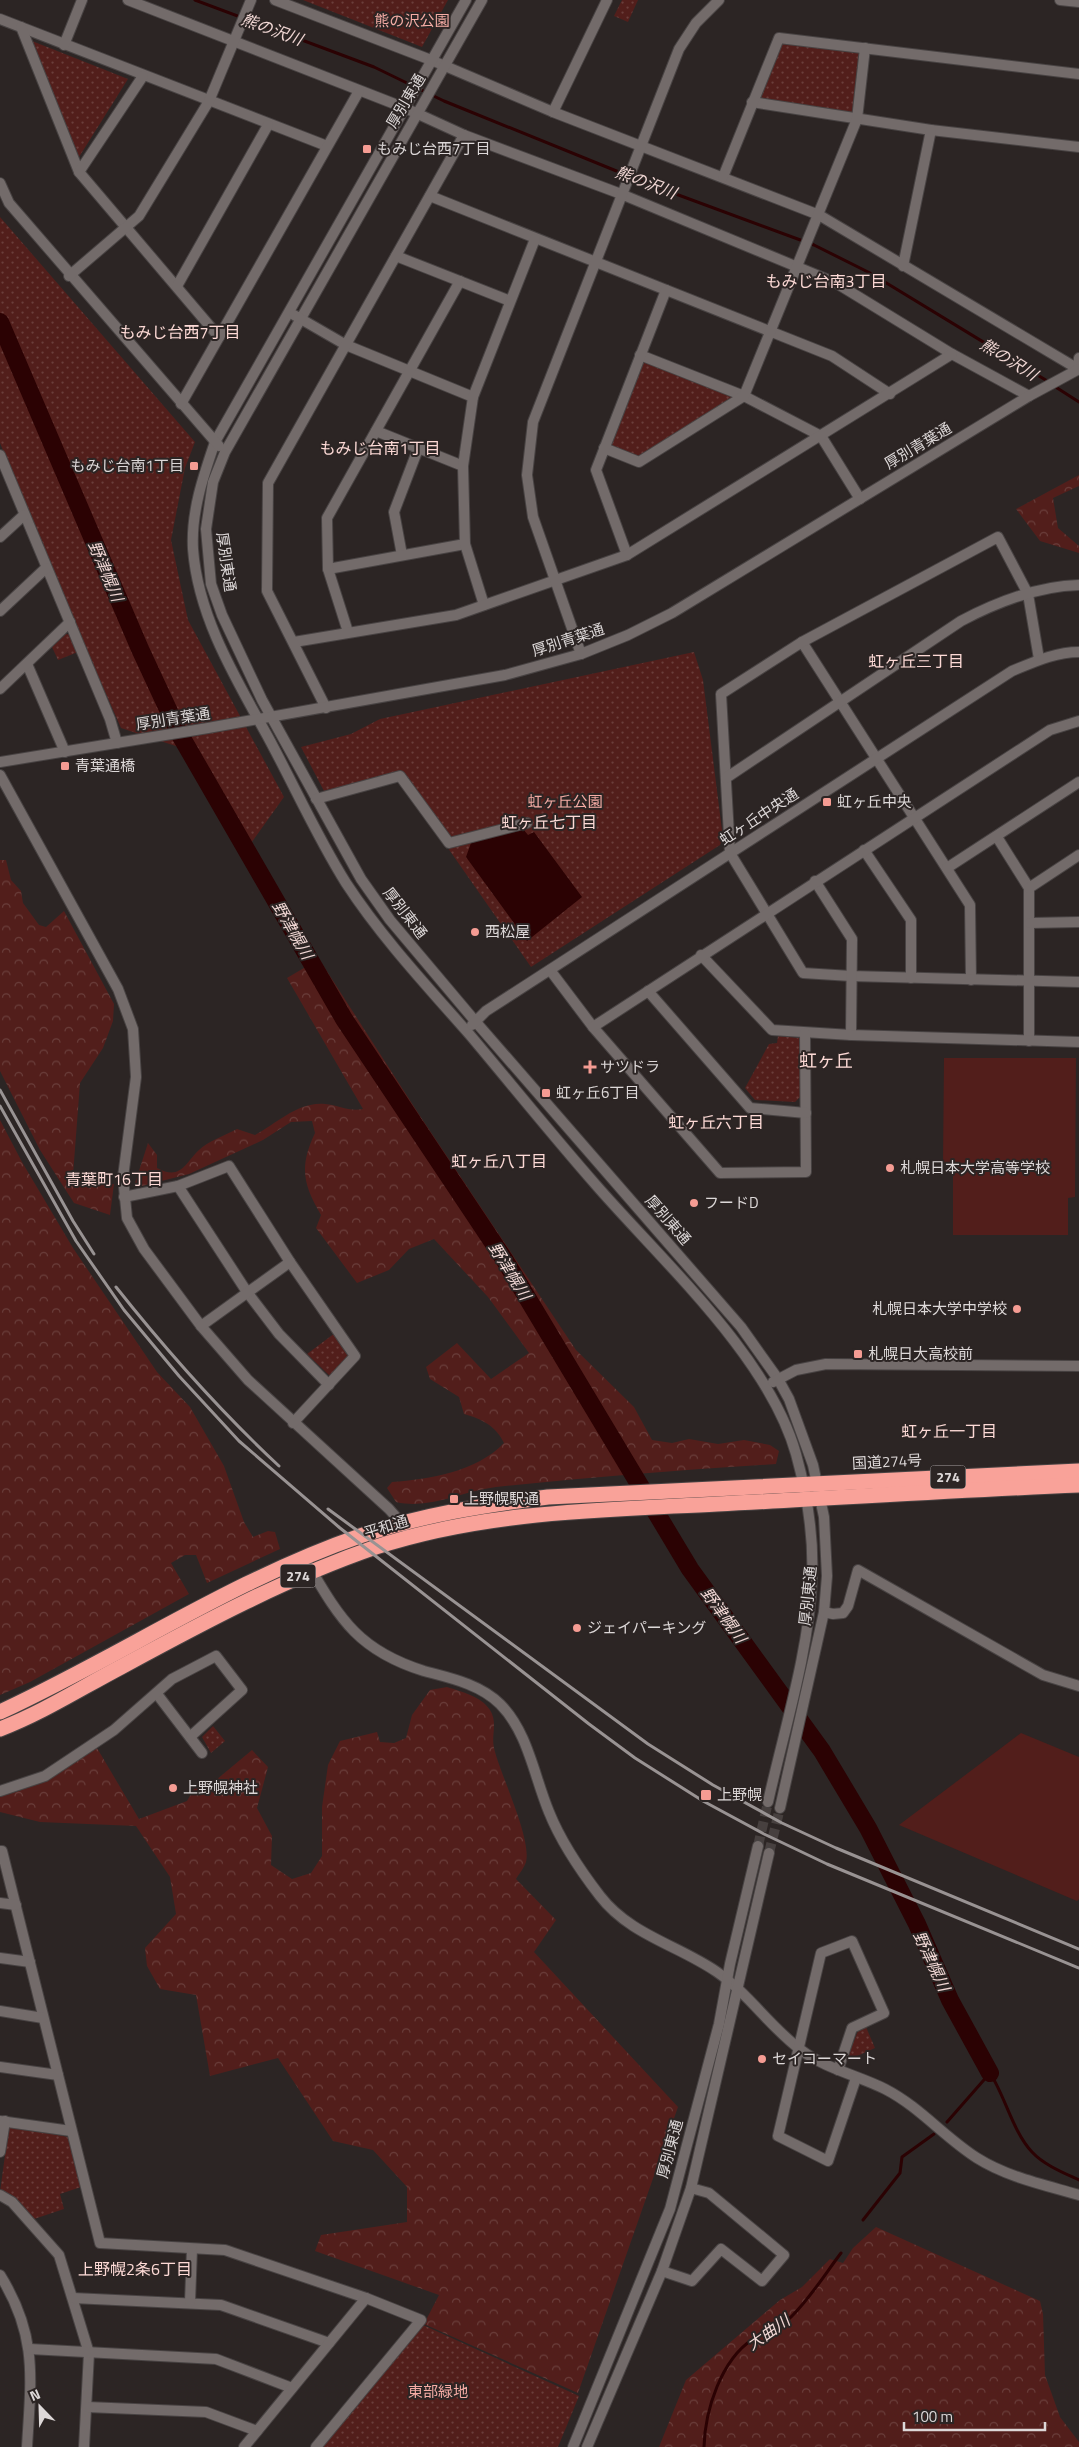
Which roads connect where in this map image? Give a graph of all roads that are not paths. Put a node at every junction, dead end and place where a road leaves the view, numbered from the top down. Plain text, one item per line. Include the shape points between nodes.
1 (82, 0) edge
2 (128, 0) edge
3 (275, 0) edge
4 (466, 0) edge
5 (482, 0) edge
6 (607, 0) edge
7 (719, 0) edge
8 (1060, 0) edge
9 (250, 2) edge
10 (1079, 2) edge
11 (0, 19) edge
12 (21, 27) junction
13 (234, 42) junction
14 (64, 45) junction
15 (866, 48) junction
16 (431, 60) junction
17 (444, 66) junction
18 (1079, 74) edge
19 (143, 76) junction
20 (359, 91) junction
21 (209, 101) junction
22 (752, 102) junction
23 (405, 108) junction
24 (554, 112) junction
25 (416, 113) junction
26 (857, 119) junction
27 (268, 125) junction
28 (931, 130) junction
29 (464, 135) junction
30 (327, 146) junction
31 (642, 146) junction
32 (1079, 147) edge
33 (79, 172) junction
34 (723, 177) junction
35 (0, 183) edge
36 (621, 194) junction
37 (430, 196) junction
38 (819, 215) junction
39 (126, 228) junction
40 (535, 239) junction
41 (396, 256) junction
42 (595, 261) junction
43 (798, 266) junction
44 (903, 266) junction
45 (69, 276) junction
46 (460, 281) junction
47 (177, 286) junction
48 (666, 290) junction
49 (510, 301) junction
50 (288, 314) junction
51 (300, 317) junction
52 (771, 332) junction
53 (218, 337) junction
54 (346, 345) junction
55 (952, 354) junction
56 (640, 355) junction
57 (1079, 358) edge
58 (1078, 369) edge
59 (411, 371) junction
60 (890, 394) junction
61 (744, 396) junction
62 (1029, 396) junction
63 (473, 397) junction
64 (181, 404) junction
65 (376, 431) junction
66 (821, 436) junction
67 (215, 442) junction
68 (604, 448) junction
69 (418, 449) junction
70 (225, 452) junction
71 (1, 462) edge
72 (463, 466) junction
73 (860, 499) junction
74 (24, 515) junction
75 (0, 537) edge
76 (466, 544) junction
77 (402, 555) junction
78 (627, 555) junction
79 (46, 568) junction
80 (328, 569) junction
81 (555, 581) junction
82 (1079, 585) edge
83 (1028, 594) junction
84 (484, 605) junction
85 (0, 611) edge
86 (70, 622) junction
87 (348, 632) junction
88 (294, 642) junction
89 (802, 642) junction
90 (1079, 652) edge
91 (580, 654) junction
92 (1039, 659) junction
93 (27, 664) junction
94 (0, 689) edge
95 (841, 703) junction
96 (326, 708) junction
97 (271, 716) junction
98 (258, 718) junction
99 (1079, 721) edge
100 (117, 743) junction
101 (65, 752) junction
102 (877, 758) junction
103 (0, 762) edge
104 (0, 774) edge
105 (726, 778) junction
106 (1079, 782) edge
107 (316, 799) junction
108 (914, 817) junction
109 (527, 823) dead end
110 (997, 837) junction
111 (864, 850) junction
112 (730, 853) junction
113 (1079, 855) edge
114 (947, 868) junction
115 (815, 881) junction
116 (1030, 888) junction
117 (766, 914) junction
118 (1079, 922) edge
119 (1030, 923) junction
120 (701, 955) junction
121 (550, 970) junction
122 (851, 976) junction
123 (911, 978) junction
124 (970, 980) junction
125 (1029, 981) junction
126 (1079, 982) edge
127 (648, 991) junction
128 (475, 1021) junction
129 (593, 1027) junction
130 (466, 1030) junction
131 (805, 1033) junction
132 (851, 1035) junction
133 (1029, 1041) junction
134 (1079, 1042) edge
135 (806, 1113) junction
136 (178, 1186) junction
137 (124, 1197) junction
138 (290, 1262) junction
139 (696, 1275) junction
140 (685, 1284) junction
141 (247, 1292) junction
142 (201, 1326) junction
143 (1079, 1366) edge
144 (778, 1379) junction
145 (329, 1384) junction
146 (766, 1387) junction
147 (293, 1423) junction
148 (1079, 1471) edge
149 (810, 1484) junction
150 (1079, 1485) edge
151 (813, 1499) junction
152 (401, 1523) junction
153 (414, 1536) junction
154 (308, 1564) junction
155 (824, 1612) junction
156 (1079, 1686) edge
157 (157, 1694) junction
158 (0, 1712) edge
159 (0, 1729) edge
160 (190, 1736) junction
161 (202, 1753) dead end
162 (0, 1791) edge
163 (768, 1802) tunnel mouth
164 (780, 1808) tunnel mouth
165 (758, 1846) tunnel mouth
166 (0, 1851) edge
167 (769, 1853) tunnel mouth
168 (0, 1903) edge
169 (16, 1905) junction
170 (0, 1958) edge
171 (30, 1962) junction
172 (728, 1980) junction
173 (738, 1987) junction
174 (0, 2012) edge
175 (43, 2018) junction
176 (799, 2049) junction
177 (0, 2067) edge
178 (838, 2070) junction
179 (58, 2075) junction
180 (856, 2078) junction
181 (2, 2121) edge
182 (72, 2131) junction
183 (0, 2152) edge
184 (690, 2188) junction
185 (0, 2195) edge
186 (1079, 2195) edge
187 (192, 2249) junction
188 (662, 2271) junction
189 (0, 2274) edge
190 (73, 2298) junction
191 (366, 2298) junction
192 (190, 2302) junction
193 (328, 2342) junction
194 (30, 2349) junction
195 (90, 2353) junction
196 (292, 2388) junction
197 (86, 2408) junction
198 (257, 2431) junction
199 (27, 2447) edge
200 (84, 2447) edge
201 (244, 2447) edge
202 (316, 2447) edge
203 (572, 2447) edge
204 (587, 2447) edge

1 - 14 street
2 - 13 street
3 - 16 street
4 - 16 street, 厚別東通
5 - 17 street, 厚別東通
6 - 24 street
7 - 31 street via 696,23 679,49
8 - 10 street
9 - 13 street
11 - 12 street
12 - 14 street
12 - 33 street
13 - 20 street
13 - 21 street
14 - 19 street
15 - 18 street
15 - 22 street via 779,38
15 - 26 street
16 - 17 street
16 - 23 street, 厚別東通
17 - 24 street
17 - 25 street, 厚別東通
19 - 21 street
19 - 33 street
20 - 23 street
20 - 30 street
21 - 27 street
21 - 39 street via 139,216
22 - 26 street
22 - 34 street
23 - 25 street
23 - 50 street, 厚別東通
24 - 31 street
25 - 29 street
25 - 51 street, 厚別東通
26 - 28 street
26 - 38 street
27 - 30 street
27 - 47 street
28 - 32 street
28 - 44 street
29 - 36 street
29 - 37 street
30 - 53 street
31 - 34 street
31 - 36 street
33 - 39 street
34 - 38 street
35 - 45 street via 8,203
36 - 42 street
36 - 43 street
37 - 40 street
37 - 41 street
38 - 43 street
38 - 44 street
39 - 45 street
39 - 47 street
40 - 42 street
40 - 49 street
41 - 46 street
41 - 54 street
42 - 48 street
42 - 81 street via 533,422 527,475 532,517
43 - 52 street
43 - 55 street via 836,283
44 - 58 street
45 - 64 street
46 - 49 street
46 - 59 street
47 - 53 street
48 - 52 street
48 - 56 street
49 - 63 street
50 - 51 street
50 - 67 street, 厚別東通
51 - 54 street
51 - 70 street, 厚別東通
52 - 60 street via 832,356
52 - 61 street
53 - 64 street
54 - 59 street
54 - 88 street via 268,483 267,591
55 - 60 street
55 - 62 street
56 - 61 street
56 - 68 street
57 - 58 street
58 - 62 street, 厚別青葉通
59 - 63 street
59 - 65 street
60 - 66 street
61 - 66 street
61 - 68 street via 640,462
62 - 73 street, 厚別青葉通
63 - 72 street
64 - 67 street
65 - 69 street
65 - 80 street via 327,518
66 - 73 street
66 - 78 street
67 - 70 street
67 - 98 street, 厚別東通 via 194,512 193,548 198,582 207,616
68 - 78 street via 596,470
69 - 72 street
69 - 77 street via 394,512
70 - 97 street, 厚別東通 via 208,506 206,529 211,584 222,615
71 - 74 street
72 - 76 street
73 - 91 street, 厚別青葉通 via 672,613
74 - 75 street
74 - 79 street
76 - 77 street
76 - 84 street
77 - 80 street
78 - 81 street
79 - 85 street
79 - 86 street
80 - 87 street
81 - 84 street
81 - 91 street
82 - 83 street
83 - 89 street via 998,537
83 - 92 street
83 - 95 street via 993,604 961,621
84 - 87 street via 456,615
86 - 93 street
86 - 100 street
87 - 88 street
88 - 96 street
89 - 95 street
89 - 105 street via 721,694
90 - 92 street, 虹ヶ丘中央通
91 - 96 street, 厚別青葉通 via 505,675
92 - 102 street, 虹ヶ丘中央通 via 1012,671
93 - 94 street
93 - 101 street
95 - 102 street
95 - 105 street
96 - 97 street, 厚別青葉通
97 - 98 street, 厚別青葉通
97 - 107 street, 厚別東通
98 - 100 street, 厚別青葉通
98 - 130 street, 厚別東通 via 345,881 379,929
99 - 108 street via 1050,730
100 - 101 street, 厚別青葉通
101 - 103 street, 厚別青葉通
102 - 108 street
102 - 112 street, 虹ヶ丘中央通
104 - 137 street via 118,989 133,1029 136,1078 123,1177
105 - 112 street
106 - 110 street
107 - 109 street via 400,776 449,843
107 - 128 street, 厚別東通 via 361,879 390,920
108 - 111 street
108 - 114 street
110 - 114 street
110 - 116 street
111 - 115 street
111 - 123 street via 911,920
112 - 117 street
112 - 121 street, 虹ヶ丘中央通
113 - 116 street
114 - 124 street via 970,905
115 - 117 street
115 - 122 street via 852,939
116 - 119 street
117 - 120 street
117 - 122 street via 803,973
118 - 119 street
119 - 125 street
120 - 127 street
120 - 131 street via 772,1030
121 - 128 street, 虹ヶ丘中央通
121 - 129 street
122 - 123 street
122 - 132 street
123 - 124 street
124 - 125 street
125 - 126 street
125 - 133 street
127 - 129 street
127 - 135 street via 750,1108
128 - 130 street, 虹ヶ丘中央通
128 - 139 street, 厚別東通
129 - 135 street via 720,1173 806,1172
130 - 140 street, 厚別東通 via 594,1184
131 - 132 street
131 - 135 street
132 - 133 street
133 - 134 street
136 - 137 street
136 - 138 street via 229,1166
136 - 141 street
137 - 142 street via 127,1218 144,1249
138 - 141 street
138 - 145 street via 355,1356
139 - 140 street
139 - 144 street, 厚別東通 via 741,1327
140 - 146 street, 厚別東通 via 741,1350
141 - 142 street
141 - 145 street via 279,1334
142 - 147 street via 248,1380
143 - 144 street via 826,1364 796,1370
144 - 146 street
144 - 149 street, 厚別東通 via 798,1420
145 - 147 street
146 - 149 street, 厚別東通
147 - 152 street
148 - 149 highway, 国道274号 / 274
149 - 151 street, 厚別東通
149 - 151 street, 厚別東通
149 - 152 highway, 平和通 / 274 via 613,1493 501,1503
150 - 151 highway, 274
151 - 153 highway, 平和通 / 274 via 517,1517
151 - 155 street, 厚別東通 via 824,1516 827,1560
151 - 163 street, 厚別東通 via 810,1531 812,1584 806,1629
152 - 153 street
152 - 154 highway, 平和通 / 274 via 360,1536
153 - 154 highway, 平和通 / 274
154 - 158 highway, 平和通 / 274 via 219,1597
154 - 159 highway, 平和通 / 274 via 45,1708
154 - 172 street via 342,1620 372,1647 412,1667 472,1686 502,1706 521,1736 560,1836 601,1898 632,1926
155 - 156 street via 843,1613 858,1570 1043,1675
155 - 164 street, 厚別東通
157 - 160 street
157 - 160 street via 172,1679 216,1656 242,1690
157 - 162 street via 114,1730 45,1776
160 - 161 street
165 - 172 street, 厚別東通
166 - 169 street
167 - 173 street, 厚別東通
168 - 169 street
169 - 171 street
170 - 171 street
171 - 175 street
172 - 173 street
172 - 203 street, 厚別東通 via 670,2209
173 - 176 street
173 - 184 street, 厚別東通
174 - 175 street
175 - 179 street
176 - 178 street
176 - 178 street via 821,1953 852,1942 884,2013 852,2028
176 - 180 street via 778,2136 828,2161
177 - 179 street
178 - 180 street
179 - 182 street
180 - 186 street via 909,2103 990,2165
181 - 182 street
181 - 183 street
182 - 187 street via 100,2243
184 - 188 street, 厚別東通
184 - 188 street via 708,2193 784,2255 762,2281 721,2249 692,2281
185 - 190 street via 12,2202 59,2255
187 - 191 street via 225,2250
187 - 192 street
188 - 204 street, 厚別東通
189 - 194 street via 15,2299
190 - 192 street
190 - 195 street
191 - 193 street
191 - 202 street via 421,2320
192 - 193 street via 221,2304
193 - 196 street
194 - 195 street
194 - 199 street
195 - 196 street via 216,2359
195 - 197 street
196 - 198 street
197 - 198 street via 206,2412
197 - 200 street
198 - 201 street

